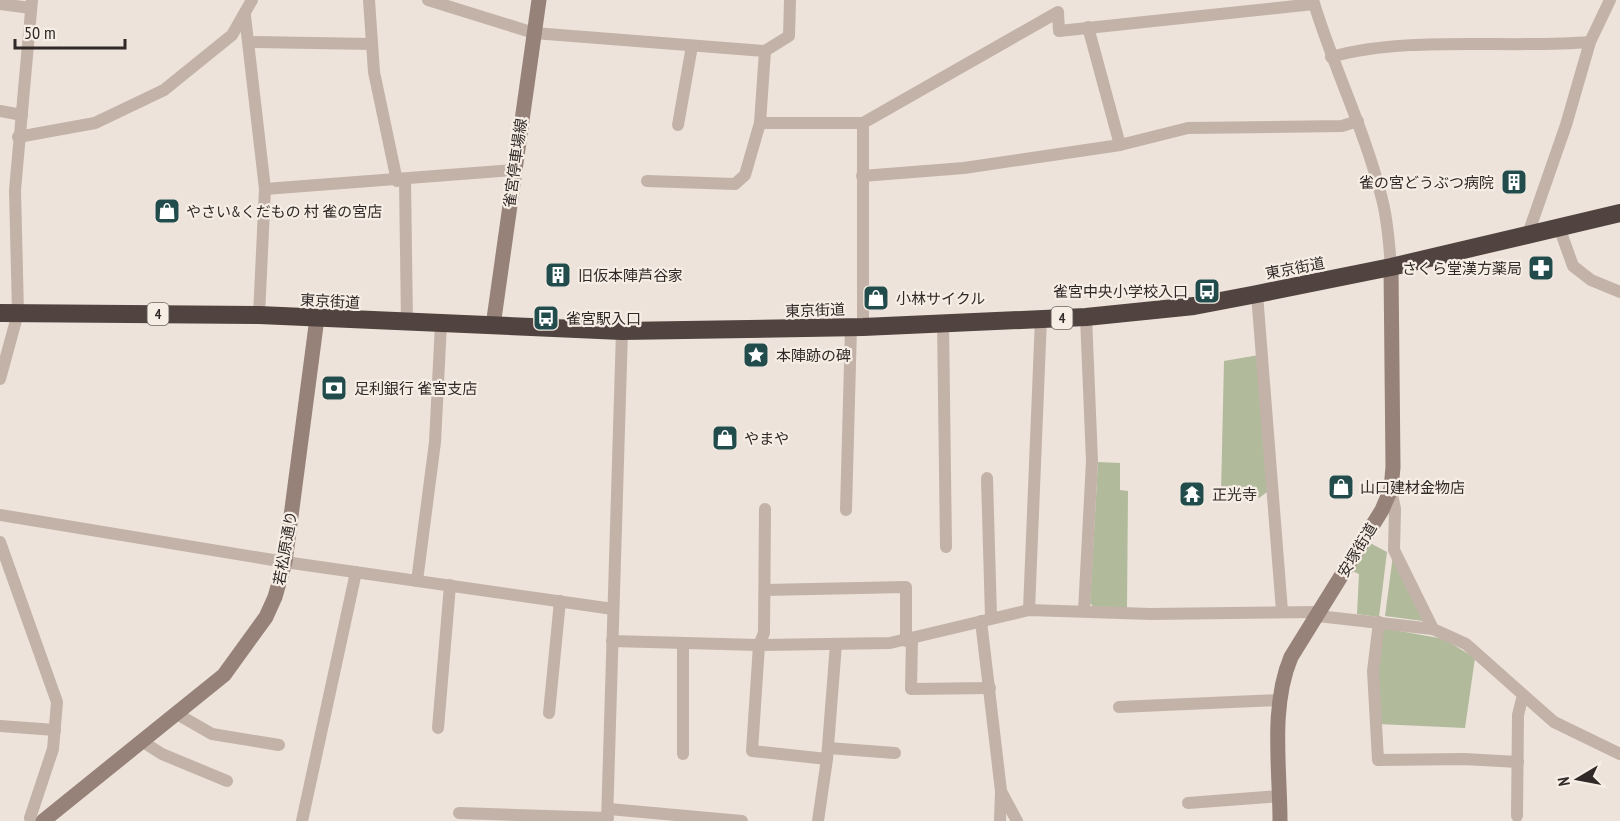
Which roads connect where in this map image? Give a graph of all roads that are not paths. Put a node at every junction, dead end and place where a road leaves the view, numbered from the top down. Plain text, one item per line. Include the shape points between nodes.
1 (252, 0) edge
2 (369, 0) edge
3 (428, 0) edge
4 (539, 0) edge
5 (790, 0) edge
6 (1610, 0) edge
7 (1313, 2) edge
8 (0, 4) edge
9 (32, 4) edge
10 (1059, 6) edge
11 (245, 15) junction
12 (1088, 27) junction
13 (534, 33) junction
14 (248, 42) junction
15 (1590, 42) junction
16 (372, 44) junction
17 (692, 46) junction
18 (765, 51) junction
19 (1331, 57) junction
20 (0, 111) edge
21 (21, 115) junction
22 (1358, 121) junction
23 (760, 123) junction
24 (863, 123) junction
25 (678, 125) dead end
26 (18, 137) junction
27 (1120, 146) junction
28 (514, 170) junction
29 (862, 176) junction
30 (401, 181) junction
31 (647, 181) dead end
32 (265, 189) junction
33 (1620, 213) edge
34 (1559, 227) junction
35 (1528, 234) junction
36 (1391, 267) junction
37 (1620, 292) edge
38 (1257, 294) junction
39 (9, 313) edge
40 (259, 315) junction
41 (1086, 317) junction
42 (317, 318) junction
43 (1041, 318) junction
44 (943, 322) junction
45 (407, 323) junction
46 (441, 324) junction
47 (493, 326) junction
48 (857, 327) junction
49 (622, 331) junction
50 (0, 379) edge
51 (987, 478) dead end
52 (1391, 489) junction
53 (765, 509) dead end
54 (846, 510) dead end
55 (0, 515) edge
56 (0, 542) edge
57 (946, 547) dead end
58 (285, 562) junction
59 (356, 572) junction
60 (417, 581) junction
61 (450, 585) junction
62 (765, 590) junction
63 (560, 601) junction
64 (613, 609) junction
65 (1029, 610) junction
66 (1084, 611) junction
67 (1282, 611) junction
68 (1319, 614) junction
69 (986, 619) junction
70 (1379, 622) junction
71 (1433, 628) junction
72 (909, 640) junction
73 (612, 641) junction
74 (683, 643) junction
75 (759, 645) junction
76 (837, 645) junction
77 (990, 688) junction
78 (1523, 694) junction
79 (1279, 700) junction
80 (1119, 707) dead end
81 (549, 713) dead end
82 (177, 714) junction
83 (0, 726) edge
84 (438, 728) dead end
85 (55, 730) junction
86 (143, 742) junction
87 (279, 746) dead end
88 (827, 753) junction
89 (895, 753) dead end
90 (683, 754) dead end
91 (1620, 754) edge
92 (1518, 762) junction
93 (227, 781) dead end
94 (1001, 790) junction
95 (1280, 796) junction
96 (1188, 803) dead end
97 (459, 813) dead end
98 (608, 816) edge
99 (1517, 816) dead end
100 (679, 818) edge
101 (32, 821) edge
102 (43, 821) edge
103 (302, 821) edge
104 (742, 821) edge
105 (818, 821) edge
106 (1000, 821) edge
107 (1017, 821) edge
108 (1280, 821) edge

1 - 11 street
2 - 16 street
3 - 13 street
4 - 13 main road, 雀宮停車場線
5 - 18 street via 789,36
6 - 15 street
7 - 12 street
7 - 19 street
8 - 9 street
9 - 21 street
10 - 12 street via 1059,31
10 - 24 street
11 - 14 street
11 - 26 street via 232,35 164,90 95,123
12 - 27 street
13 - 17 street
13 - 28 main road, 雀宮停車場線
14 - 16 street
14 - 32 street
15 - 19 street via 1546,46 1405,46
15 - 35 street
16 - 30 street via 374,72
17 - 18 street
17 - 25 street
18 - 23 street
19 - 22 street
20 - 21 street
21 - 26 street
22 - 27 street via 1342,126 1188,128
22 - 36 street via 1383,200
23 - 24 street
23 - 31 street via 745,175 735,184
24 - 29 street
26 - 39 street
27 - 29 street via 964,168
28 - 30 street
28 - 47 main road, 雀宮停車場線
29 - 48 street
30 - 32 street
30 - 45 street
32 - 40 street
33 - 34 highway, 東京街道 / 4
34 - 35 highway, 東京街道 / 4
34 - 37 street via 1573,266
35 - 36 highway, 東京街道 / 4
36 - 38 highway, 東京街道 / 4
36 - 52 main road, 安塚街道
38 - 41 highway, 東京街道 / 4 via 1194,306
38 - 67 street
39 - 40 highway, 東京街道 / 4
39 - 50 street
40 - 42 highway, 東京街道 / 4
41 - 43 highway, 東京街道 / 4
41 - 66 street via 1092,460
42 - 45 highway, 東京街道 / 4
42 - 58 main road, 若松原通り
43 - 44 highway, 東京街道 / 4
43 - 65 street
44 - 48 highway, 東京街道 / 4
44 - 57 street
45 - 46 highway, 東京街道 / 4
46 - 47 highway, 東京街道 / 4
46 - 60 street via 435,442
47 - 49 highway, 東京街道 / 4
48 - 49 highway, 東京街道 / 4
48 - 54 street
49 - 64 street
51 - 69 street
52 - 68 main road, 安塚街道
52 - 71 street via 1395,509 1394,550
53 - 62 street
55 - 58 street
56 - 85 street via 57,702
58 - 59 street
58 - 82 main road, 若松原通り via 275,597 240,656 224,675
59 - 60 street
59 - 103 street
60 - 61 street
61 - 63 street
61 - 84 street
62 - 72 street via 906,587
62 - 75 street via 765,633
63 - 64 street
63 - 81 street
64 - 73 street
65 - 66 street
65 - 69 street
66 - 67 street
67 - 68 street
68 - 70 street
68 - 79 main road, 安塚街道 via 1291,657
69 - 72 street
69 - 77 street
70 - 71 street
70 - 92 street via 1373,671 1378,760
71 - 78 street via 1466,644
72 - 76 street
72 - 77 street via 911,689
73 - 74 street
73 - 98 street
74 - 75 street
74 - 90 street
75 - 76 street
75 - 88 street via 752,751
76 - 88 street
77 - 94 street
78 - 91 street via 1554,722
78 - 92 street via 1518,715
79 - 80 street
79 - 95 main road, 安塚街道
82 - 86 main road, 若松原通り
82 - 87 street via 212,734
83 - 85 street
85 - 101 street
86 - 93 street
86 - 102 main road, 若松原通り
88 - 89 street
88 - 105 street
92 - 99 street
94 - 106 street
94 - 107 street
95 - 96 street
95 - 108 main road, 安塚街道
97 - 98 street
98 - 100 street
100 - 104 street

